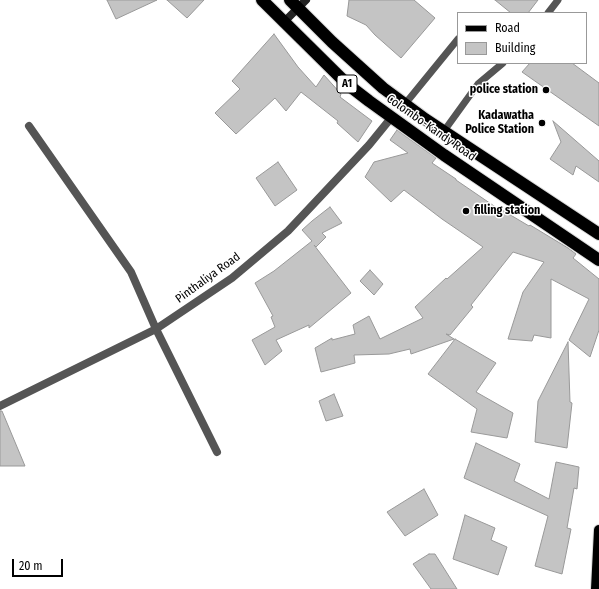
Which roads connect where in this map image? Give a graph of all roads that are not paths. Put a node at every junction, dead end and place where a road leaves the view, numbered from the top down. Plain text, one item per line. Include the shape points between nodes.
1 (558, 0) edge
2 (266, 1) edge
3 (298, 3) edge
4 (549, 12) edge
5 (283, 23) junction
6 (457, 40) edge
7 (502, 64) edge
8 (405, 104) junction
9 (391, 118) junction
10 (29, 126) dead end
11 (444, 132) junction
12 (599, 234) edge
13 (599, 260) edge
14 (156, 329) junction
15 (0, 406) edge
16 (217, 452) dead end
17 (599, 530) edge
18 (596, 589) edge

1 - 4 lane
2 - 5 highway, Colombo-Kandy Road / A1
3 - 5 street
3 - 8 highway, Colombo-Kandy Road / A1 via 332,42 383,88
5 - 9 highway, Colombo-Kandy Road / A1 via 347,84
6 - 8 lane
7 - 11 lane via 478,84
8 - 11 highway, Colombo-Kandy Road / A1
9 - 13 highway, Colombo-Kandy Road / A1
9 - 14 street, Pinthaliya Road via 288,231 232,278
10 - 14 street via 131,272
11 - 12 highway, Colombo-Kandy Road / A1
14 - 15 street, Pinthaliya Road
14 - 16 street
17 - 18 main road

